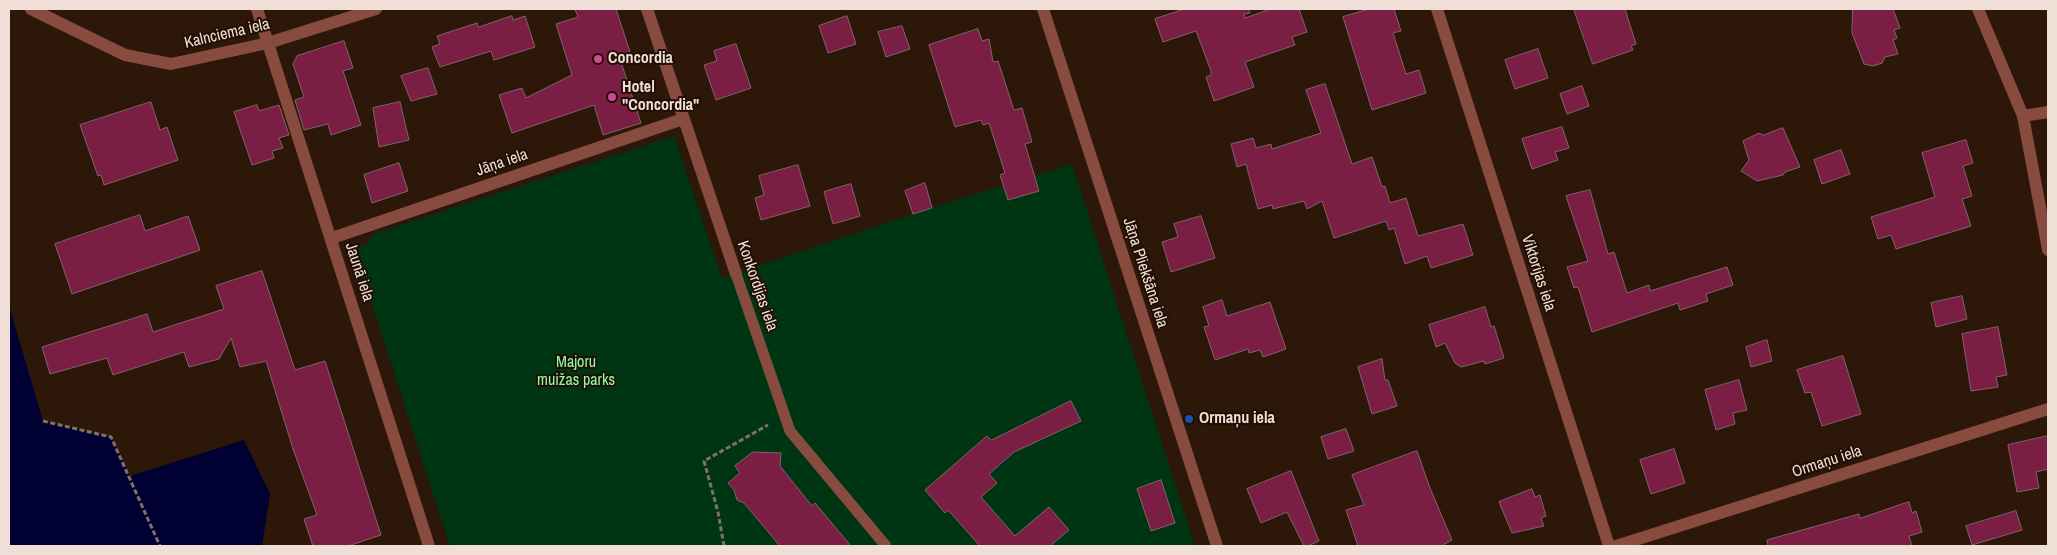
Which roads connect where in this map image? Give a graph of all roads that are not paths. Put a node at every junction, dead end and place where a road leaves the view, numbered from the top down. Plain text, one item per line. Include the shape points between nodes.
1 (31, 9) edge
2 (257, 9) edge
3 (376, 9) edge
4 (647, 9) edge
5 (1043, 9) edge
6 (1437, 9) edge
7 (1978, 9) edge
8 (268, 43) junction
9 (2048, 112) edge
10 (2023, 116) junction
11 (683, 119) junction
12 (332, 238) junction
13 (2048, 250) edge
14 (736, 274) joint
15 (2048, 409) edge
16 (429, 546) edge
17 (886, 546) edge
18 (1217, 546) edge
19 (1609, 546) edge
20 (1616, 546) edge

1 - 8 street, Kalnciema iela via 125,55 171,64
2 - 8 street, Jaunā iela
3 - 8 street, Kalnciema iela
4 - 11 street, Konkordijas iela
5 - 18 street, Jāņa Pliekšāna iela
6 - 19 street, Viktorijas iela
7 - 10 street
8 - 12 street, Jaunā iela
9 - 10 street
10 - 13 street
11 - 12 street, Jāņa iela
11 - 14 street, Konkordijas iela
12 - 16 street, Jaunā iela
14 - 17 lane, Konkordijas iela via 790,431
15 - 20 street, Ormaņu iela

